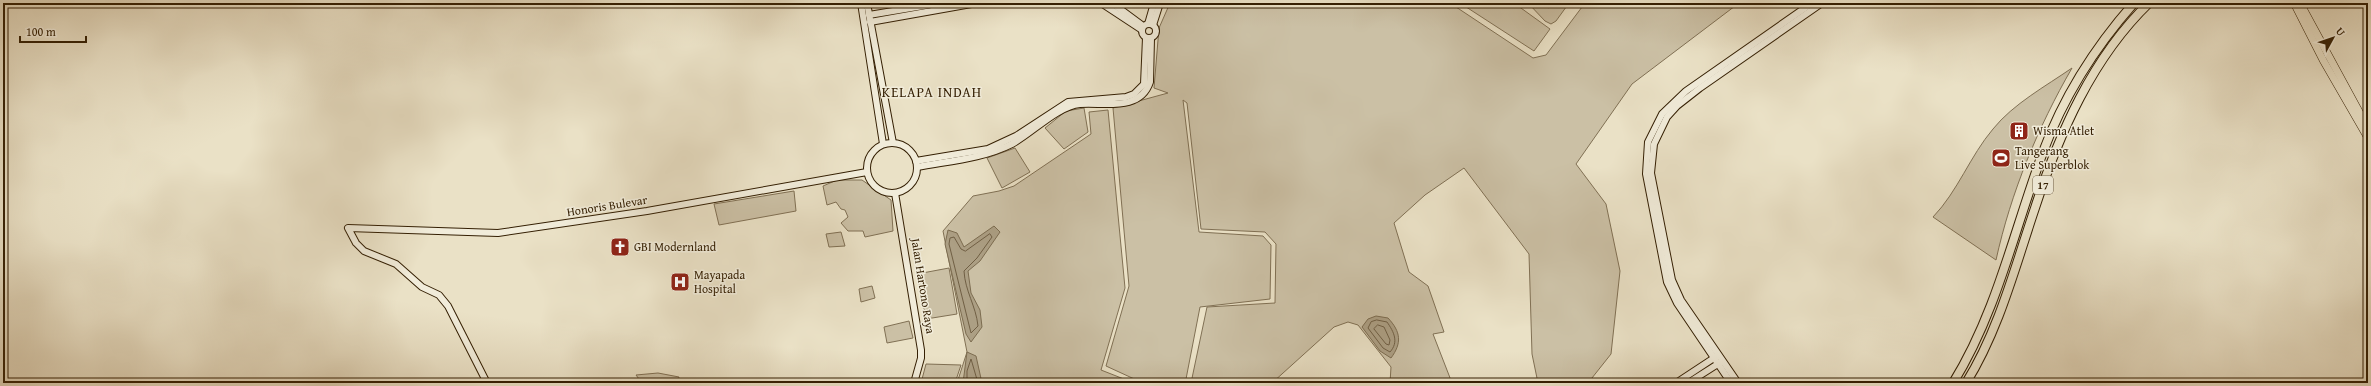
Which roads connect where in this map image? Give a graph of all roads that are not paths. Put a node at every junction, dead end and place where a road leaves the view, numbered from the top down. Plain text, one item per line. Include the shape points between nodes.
1 (861, 3) edge
2 (867, 3) edge
3 (941, 3) edge
4 (977, 3) edge
5 (1101, 3) edge
6 (1112, 3) edge
7 (1154, 3) edge
8 (1160, 3) edge
9 (1812, 3) edge
10 (1822, 3) edge
11 (2134, 3) edge
12 (2149, 3) edge
13 (2294, 3) edge
14 (2300, 3) edge
15 (870, 19) junction
16 (1146, 26) junction
17 (1148, 38) junction
18 (1698, 86) junction
19 (2368, 128) edge
20 (2368, 138) edge
21 (893, 143) junction
22 (883, 144) junction
23 (916, 164) junction
24 (867, 172) junction
25 (895, 193) junction
26 (1718, 359) junction
27 (488, 383) edge
28 (914, 383) edge
29 (1676, 383) edge
30 (1688, 383) edge
31 (1731, 383) edge
32 (1738, 383) edge
33 (1953, 383) edge
34 (1966, 383) edge

1 - 22 street
2 - 15 street
3 - 15 street
4 - 15 street
5 - 16 street
6 - 16 street
7 - 16 street
8 - 16 street
9 - 18 street
10 - 18 street
11 - 33 highway, 17 via 2096,51 2057,120 2041,158 1984,326
12 - 34 highway, 17 via 2106,57 2066,125 2052,157 1993,330
13 - 20 main road
14 - 19 main road
15 - 21 street
16 - 17 street
16 - 17 street via 1156,32
17 - 23 street via 1144,84 1134,94 1112,99 1068,102 1016,136 988,148
18 - 26 street via 1676,106 1659,131 1654,144 1651,173 1672,280 1681,300
21 - 22 street
21 - 23 street via 907,148
22 - 24 street via 872,152
23 - 25 street via 913,182
24 - 25 street via 877,188
24 - 27 street, Honoris Bulevar via 647,211 498,233 348,228 364,251 390,260 422,287 439,294 448,306
25 - 28 street, Jalan Hartono Raya via 921,350 921,362
26 - 29 street
26 - 30 street
26 - 31 street
26 - 32 street

